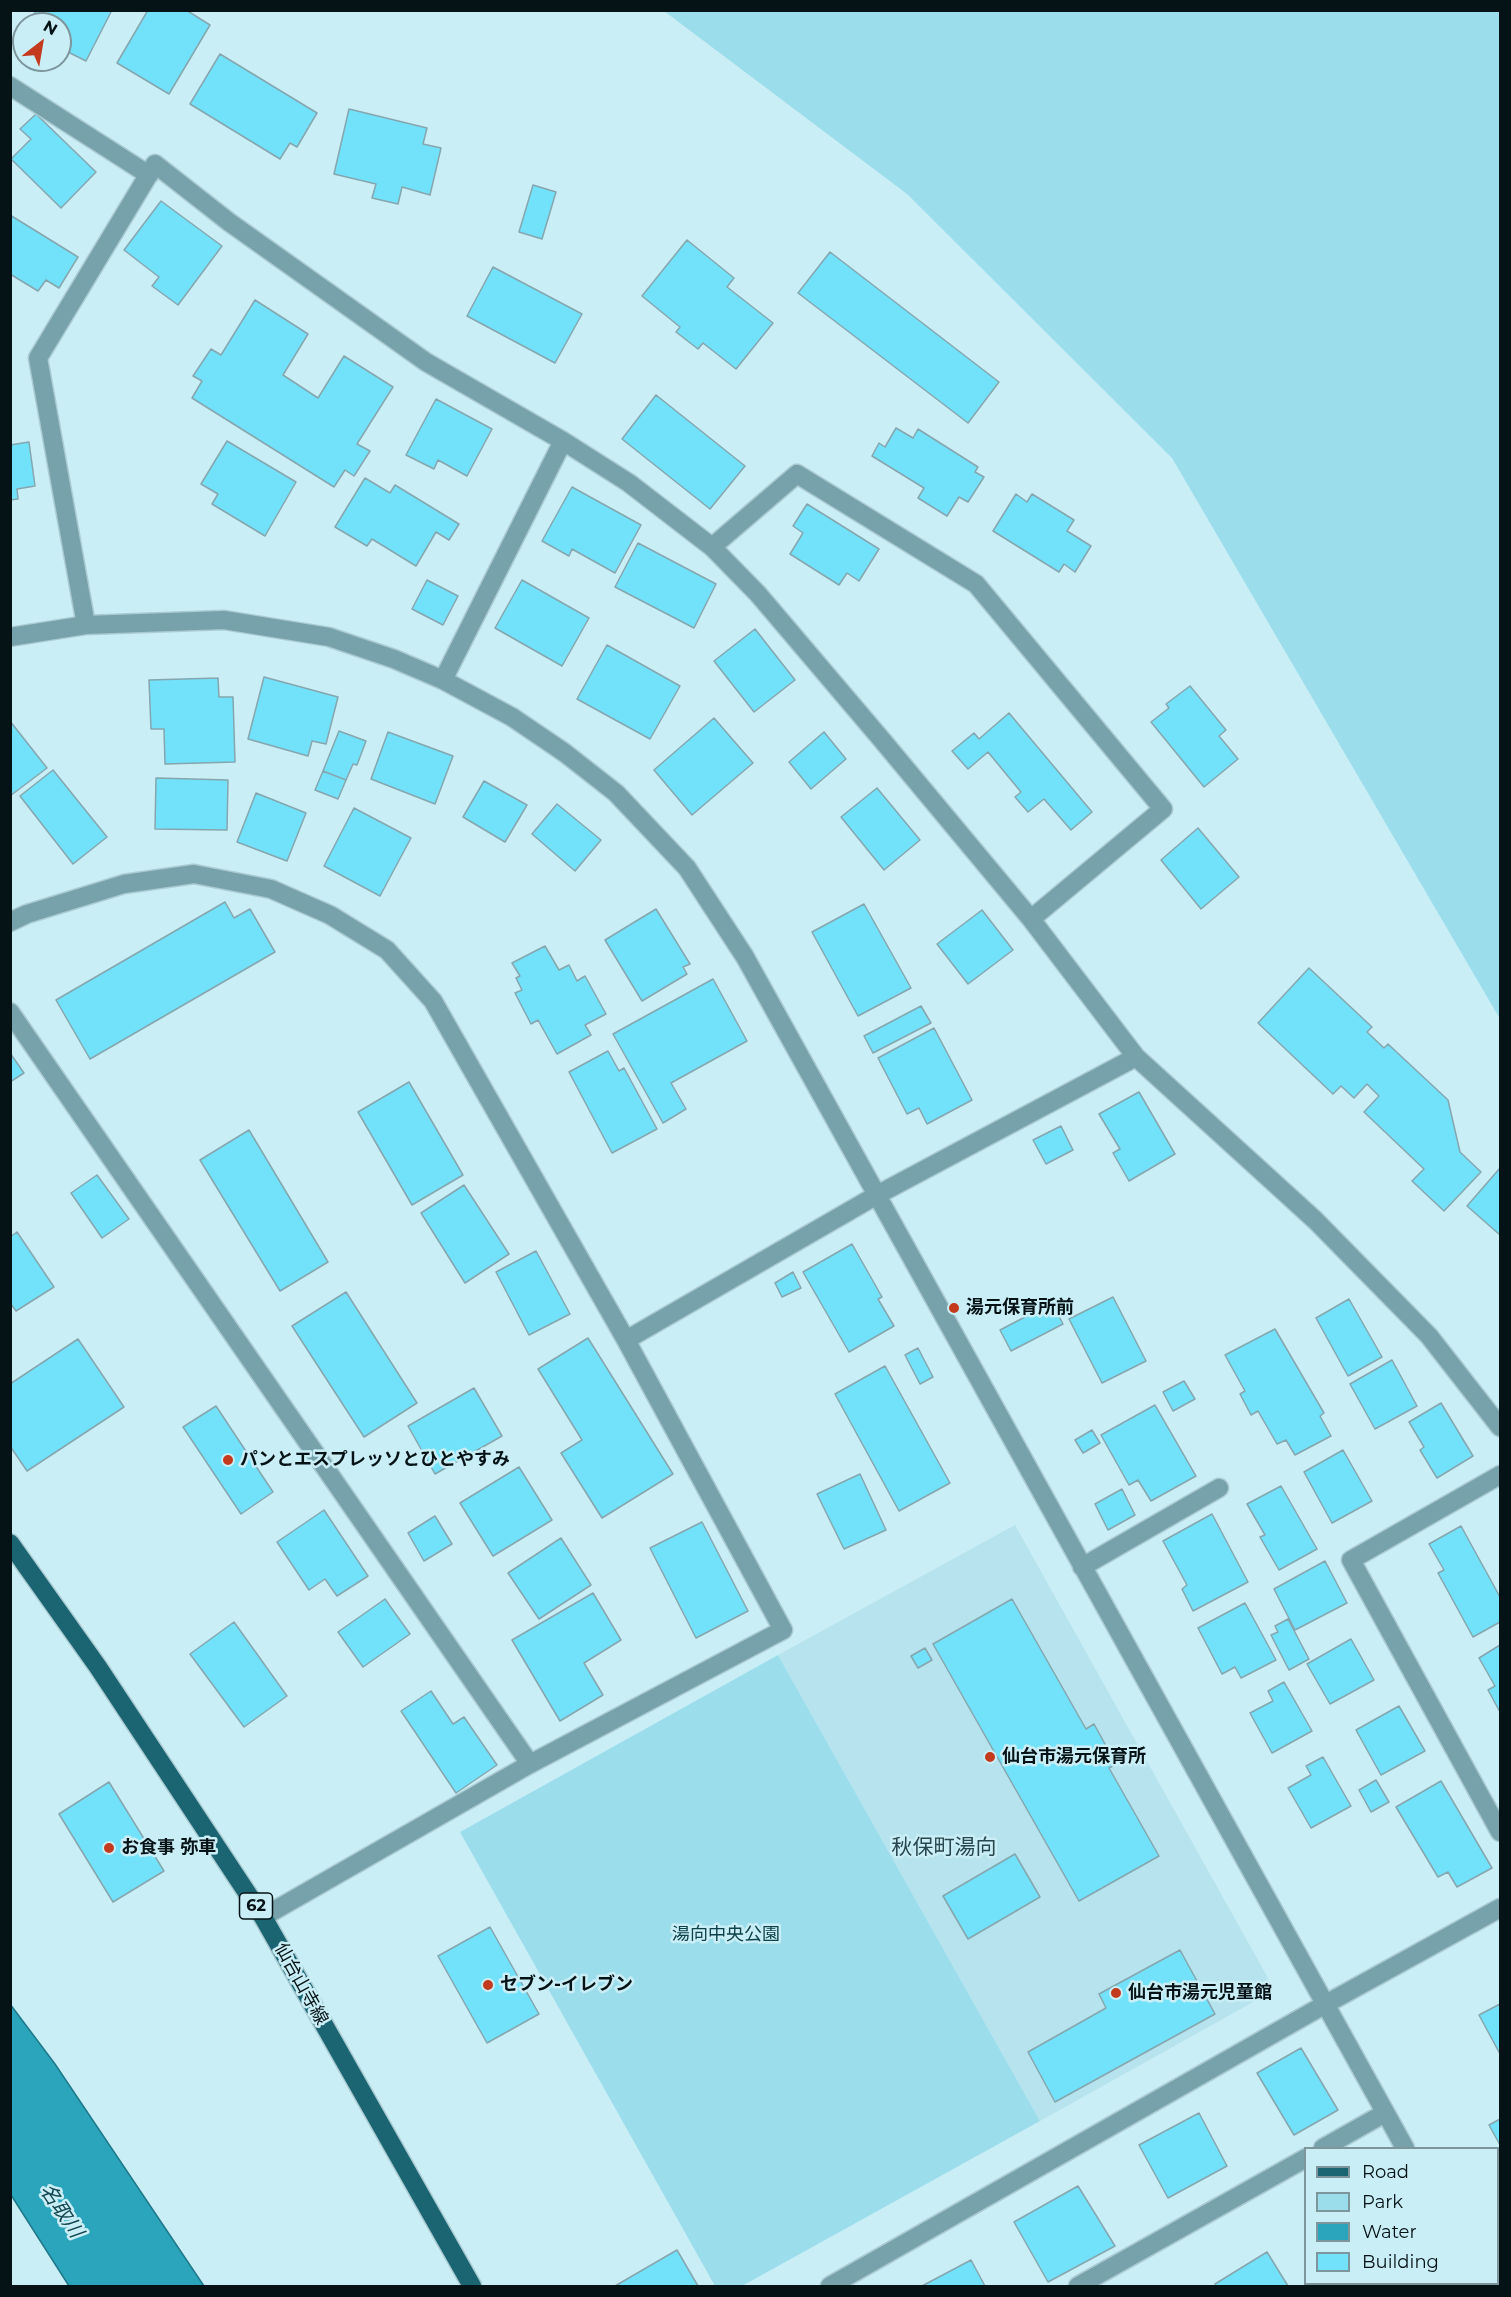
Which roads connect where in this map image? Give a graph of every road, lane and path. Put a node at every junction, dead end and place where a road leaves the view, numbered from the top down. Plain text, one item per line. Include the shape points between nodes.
1 (10, 86) edge
2 (149, 175) junction
3 (563, 441) junction
4 (711, 547) junction
5 (86, 625) junction
6 (10, 637) edge
7 (443, 680) junction
8 (1031, 919) junction
9 (10, 922) edge
10 (10, 1012) edge
11 (1136, 1057) junction
12 (877, 1195) junction
13 (626, 1340) junction
14 (1500, 1427) edge
15 (1500, 1475) edge
16 (1219, 1488) dead end
17 (10, 1543) edge
18 (1082, 1567) junction
19 (530, 1764) junction
20 (1500, 1832) edge
21 (1500, 1908) edge
22 (263, 1917) junction
23 (1324, 2005) junction
24 (1386, 2113) junction
25 (1325, 2147) edge
26 (1405, 2147) edge
27 (1304, 2159) edge
28 (472, 2286) edge
29 (830, 2286) edge
30 (1078, 2286) edge

1 - 2 street
2 - 3 street via 155,164 229,222 426,362
2 - 5 street via 38,358
3 - 4 street via 629,483
3 - 7 street
4 - 8 street via 773,612
4 - 8 street via 797,474 976,584 1163,809
5 - 6 street
5 - 7 street via 224,620 329,638
7 - 12 street via 512,717 565,753 615,793 687,868 745,957
8 - 11 street
9 - 13 street via 124,884 194,874 271,889 330,915 387,950 433,1001
10 - 19 street
11 - 12 street
11 - 14 street via 1315,1220 1429,1336
12 - 13 street
12 - 18 street
13 - 19 street via 783,1630
15 - 20 street via 1351,1560
16 - 18 street
17 - 22 main road, 仙台山寺線 / 62 via 98,1667
18 - 23 street
19 - 22 street
21 - 23 street
22 - 28 main road, 仙台山寺線 / 62
23 - 24 street
23 - 29 street
24 - 25 street
24 - 26 street
27 - 30 street

